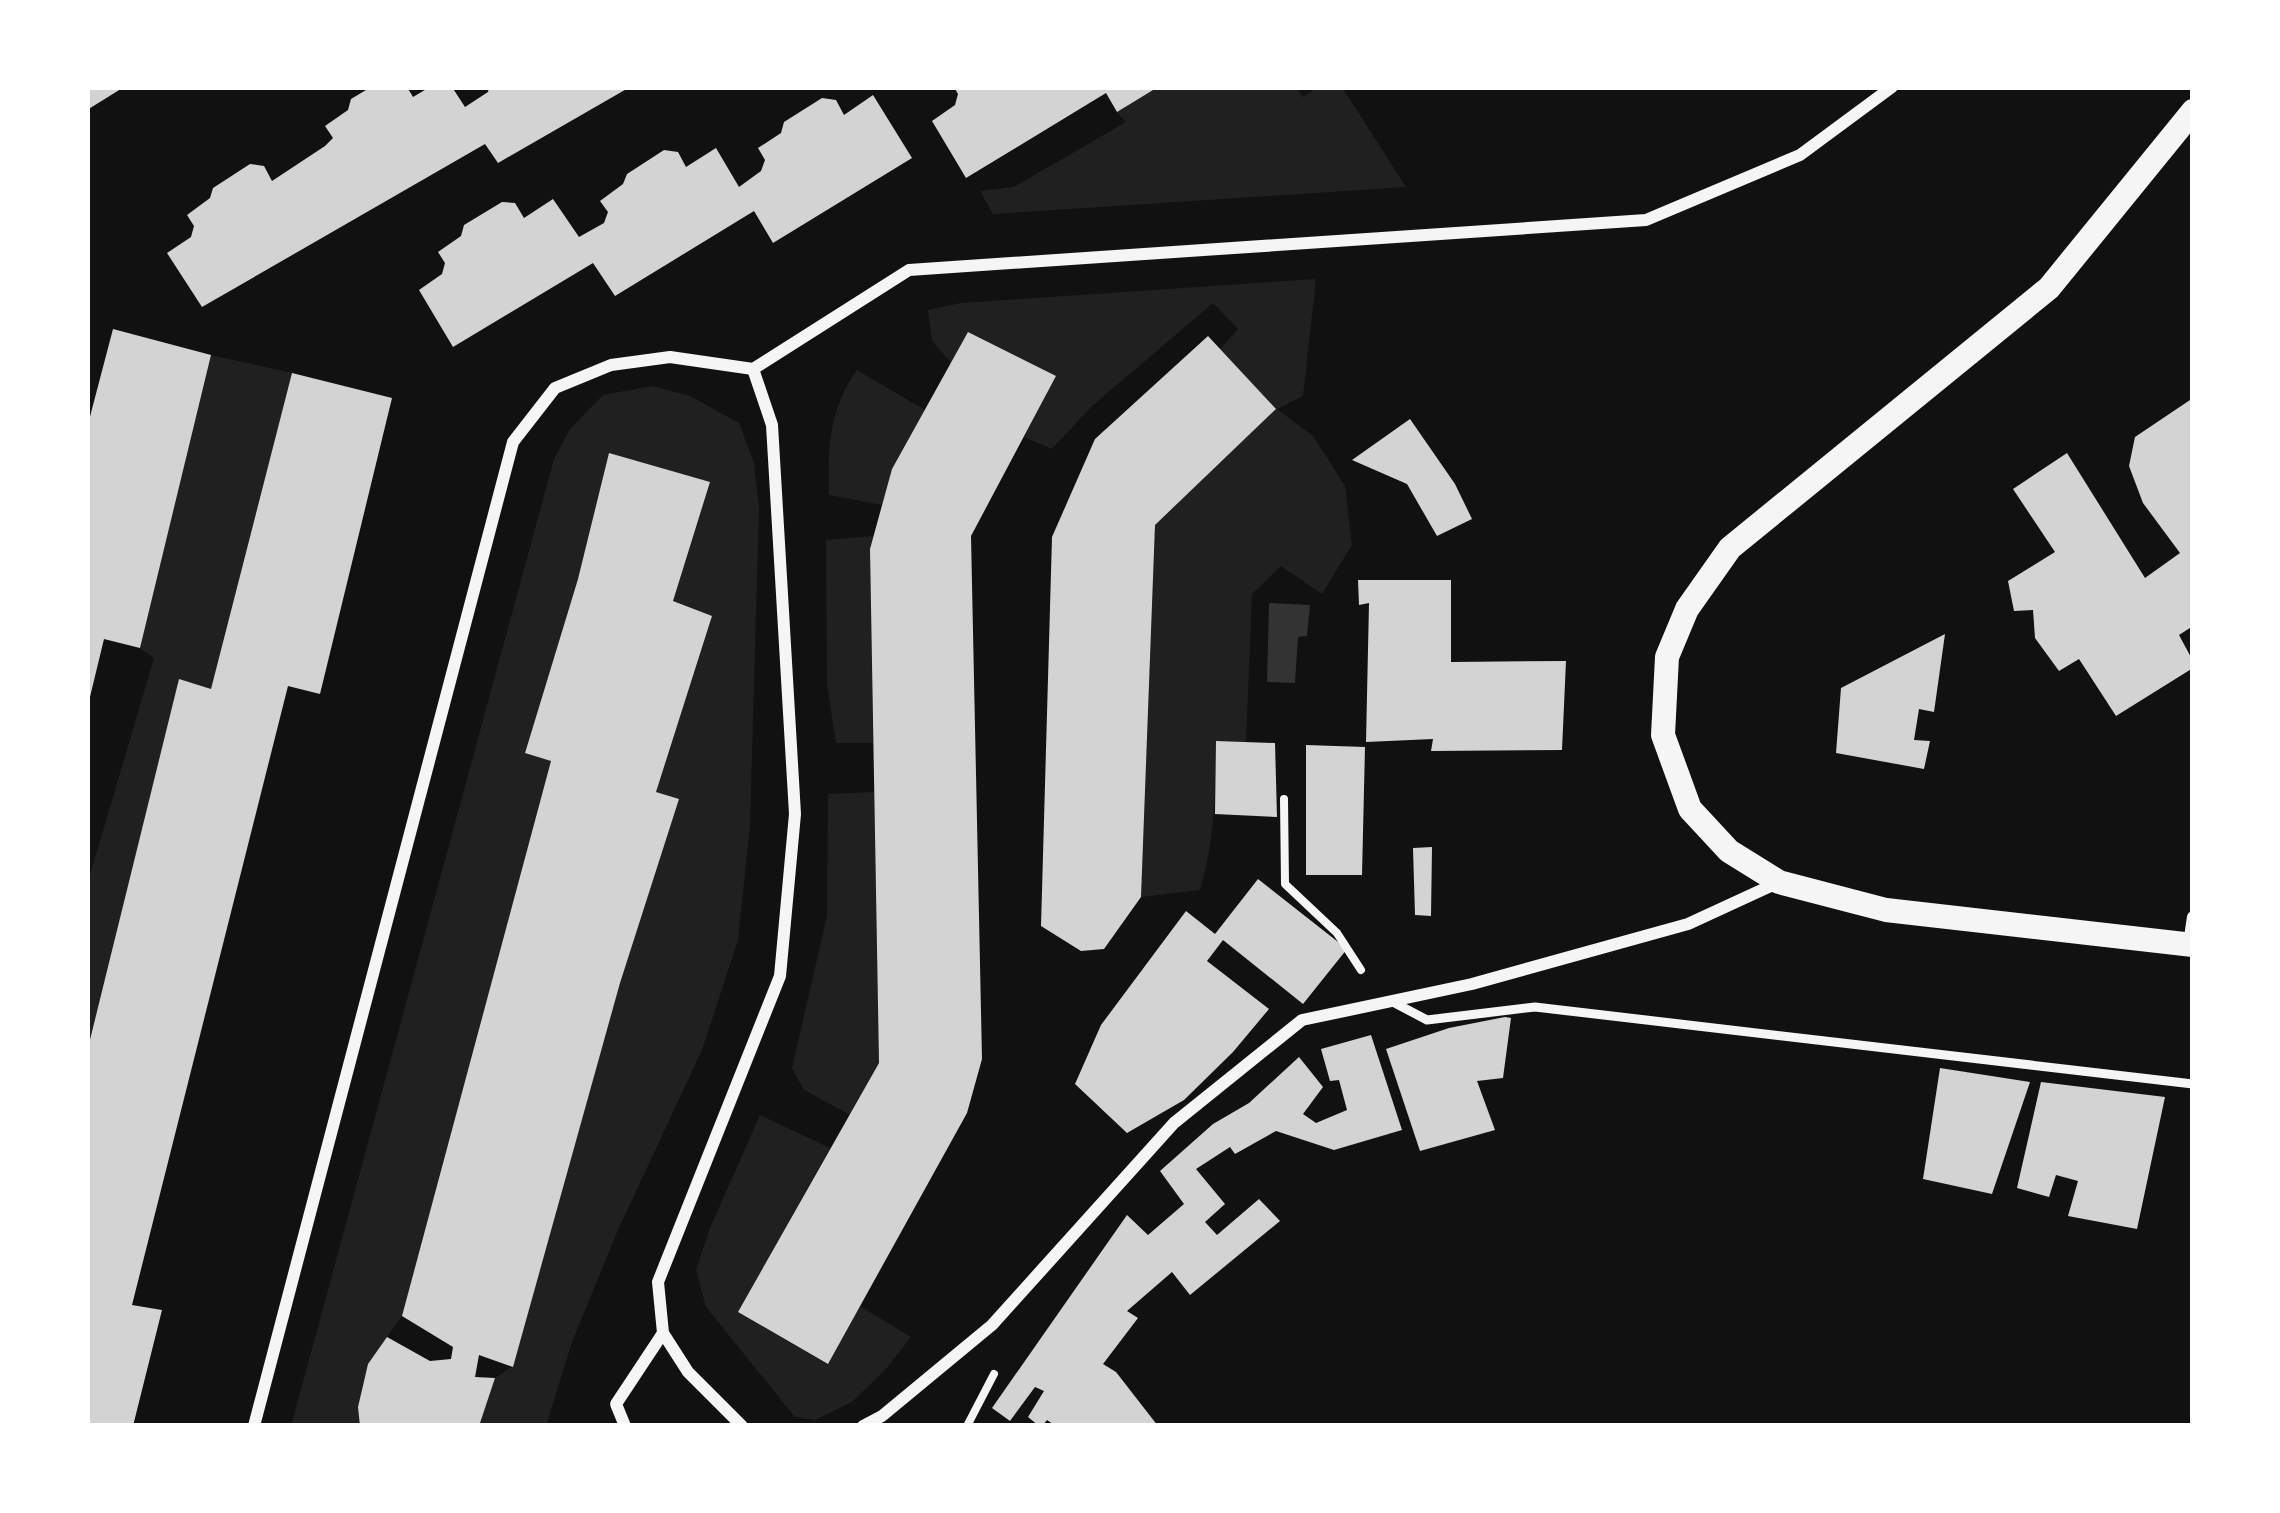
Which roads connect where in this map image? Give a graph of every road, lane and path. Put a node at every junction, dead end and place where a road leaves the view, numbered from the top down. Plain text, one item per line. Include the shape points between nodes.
1 (1892, 87) edge
2 (2193, 111) edge
3 (753, 369) junction
4 (1284, 799) dead end
5 (1779, 882) junction
6 (2193, 917) edge
7 (2191, 945) edge
8 (1384, 1003) junction
9 (2193, 1084) edge
10 (663, 1333) junction
11 (254, 1426) edge
12 (625, 1426) edge
13 (742, 1426) edge
14 (863, 1426) edge

1 - 3 street via 1799,155 1646,220 909,270
2 - 5 main road via 2049,288 1730,548 1687,609 1667,657 1663,735 1690,809 1729,851
3 - 10 street via 772,425 794,814 780,976 658,1282
3 - 11 street via 670,357 611,365 555,388 513,442
4 - 8 path via 1285,884 1337,933
5 - 7 main road via 1886,910
5 - 8 street via 1688,924
6 - 7 street
8 - 9 lane via 1427,1019 1535,1007
8 - 14 street via 1302,1020 1174,1123 992,1325
10 - 12 street via 616,1404
10 - 13 street via 688,1372

